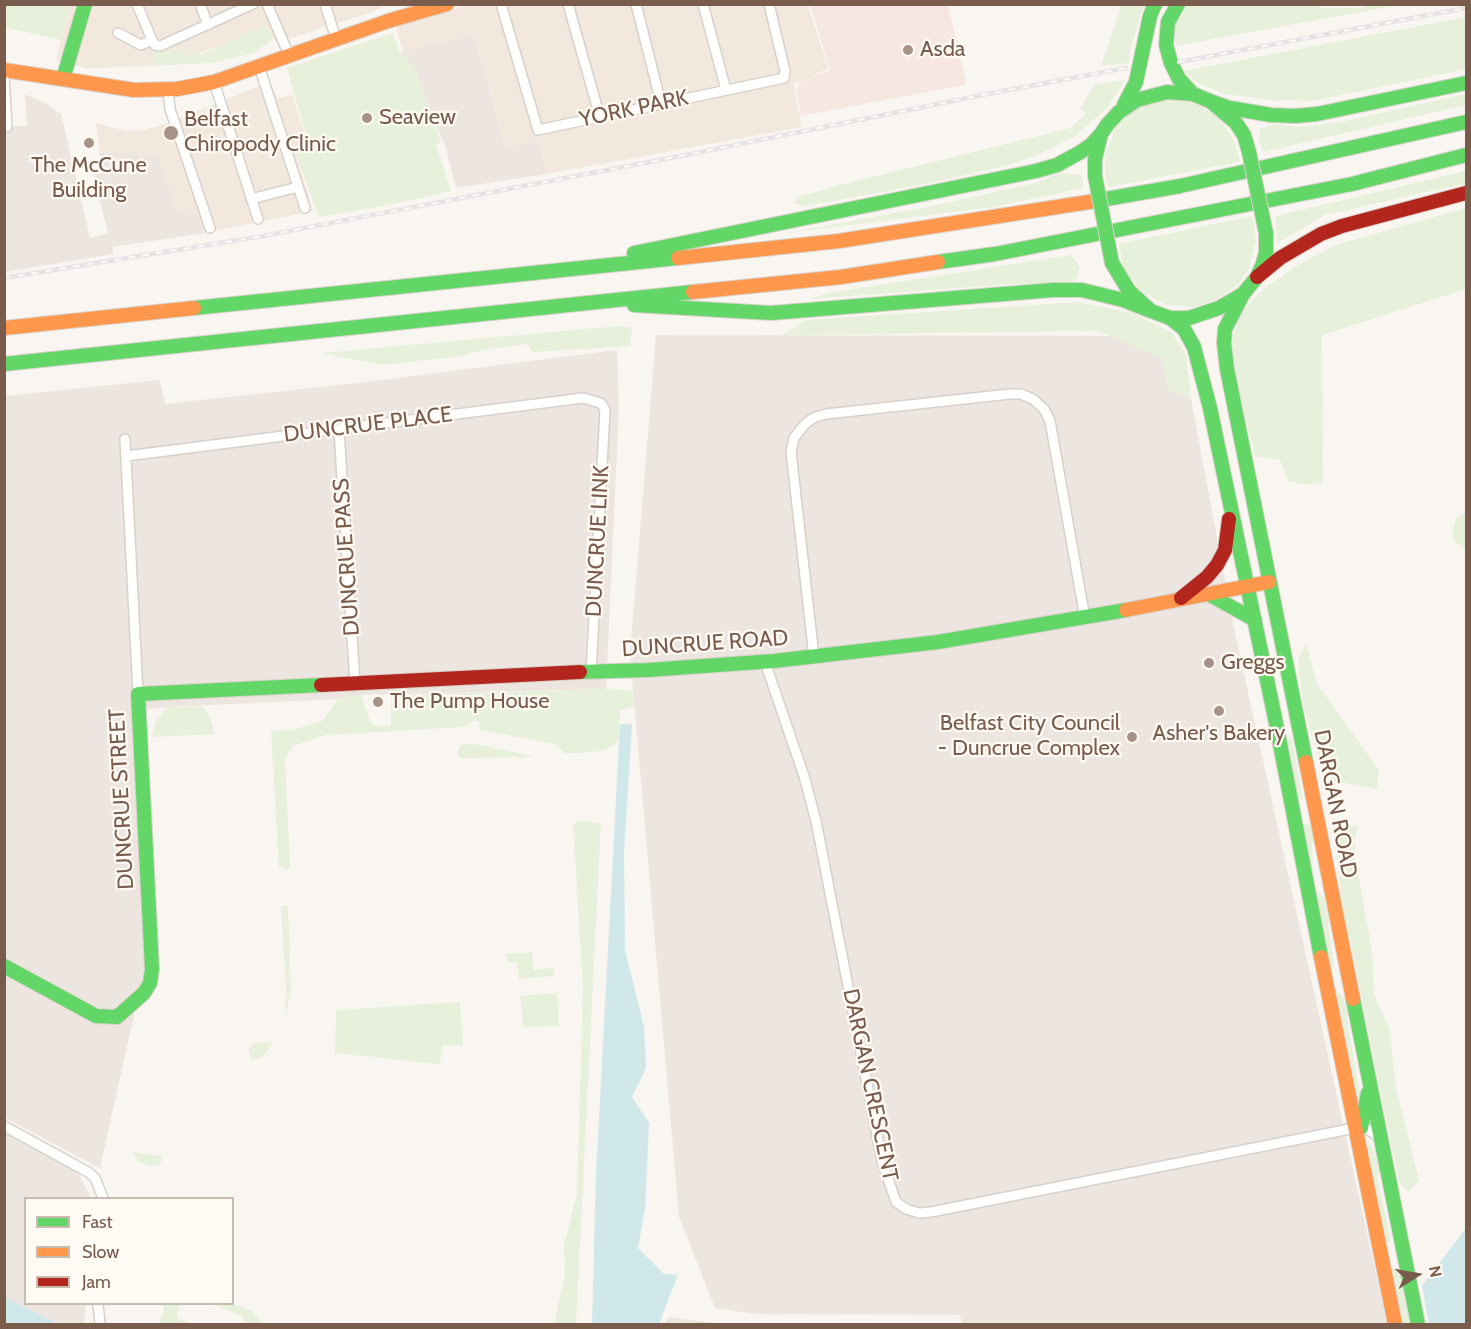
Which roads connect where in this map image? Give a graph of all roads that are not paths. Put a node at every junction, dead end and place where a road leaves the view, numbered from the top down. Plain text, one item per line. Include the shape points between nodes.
1 (85, 4) edge
2 (137, 4) edge
3 (200, 4) edge
4 (253, 4) edge
5 (267, 4) edge
6 (325, 4) edge
7 (501, 4) edge
8 (568, 4) edge
9 (636, 4) edge
10 (704, 4) edge
11 (769, 4) edge
12 (1155, 4) edge
13 (1178, 4) edge
14 (438, 6) edge
15 (208, 25) junction
16 (118, 33) dead end
17 (336, 39) junction
18 (152, 40) junction
19 (289, 56) junction
20 (259, 66) junction
21 (4, 72) edge
22 (63, 79) junction
23 (214, 82) junction
24 (1467, 83) edge
25 (168, 90) junction
26 (726, 90) junction
27 (1193, 93) junction
28 (1210, 101) junction
29 (661, 103) junction
30 (1119, 112) junction
31 (600, 117) junction
32 (1467, 122) edge
33 (7, 127) dead end
34 (1101, 135) junction
35 (1467, 155) edge
36 (298, 187) junction
37 (1467, 193) edge
38 (251, 199) junction
39 (305, 208) dead end
40 (258, 219) dead end
41 (210, 228) dead end
42 (581, 268) junction
43 (1257, 278) junction
44 (1243, 294) junction
45 (603, 301) junction
46 (1151, 310) junction
47 (1170, 318) junction
48 (4, 328) edge
49 (4, 363) edge
50 (605, 410) joint
51 (339, 430) junction
52 (125, 439) dead end
53 (126, 456) junction
54 (1229, 505) junction
55 (1269, 582) junction
56 (1248, 587) junction
57 (1210, 595) junction
58 (1181, 598) junction
59 (1085, 618) junction
60 (1255, 620) junction
61 (814, 657) junction
62 (765, 662) junction
63 (591, 673) junction
64 (356, 684) junction
65 (138, 694) junction
66 (4, 966) edge
67 (1369, 1085) junction
68 (4, 1126) edge
69 (1358, 1128) junction
70 (1379, 1137) junction
71 (103, 1197) edge
72 (98, 1305) edge
73 (100, 1324) edge
74 (1395, 1324) edge
75 (1418, 1324) edge

1 - 22 main road
2 - 18 street
3 - 15 street
4 - 15 street
5 - 19 street
6 - 17 street
7 - 31 street, YORK PARK via 538,130
8 - 31 street
9 - 29 street
10 - 26 street
11 - 26 street, YORK PARK via 784,78
12 - 30 main road via 1133,92
13 - 27 main road via 1168,22 1166,45 1179,79
14 - 17 main road
15 - 18 street via 160,46
16 - 18 street via 141,45
17 - 19 main road
19 - 20 main road
20 - 23 main road
20 - 36 street
21 - 22 main road
21 - 33 street
22 - 25 main road via 134,90
23 - 25 main road
23 - 38 street
24 - 28 main road via 1306,115 1271,115
25 - 41 street
26 - 29 street, YORK PARK
27 - 28 main road
27 - 30 main road via 1150,94
28 - 43 main road, bridge via 1236,123 1249,152 1266,233 1266,253
29 - 31 street, YORK PARK
30 - 34 main road
32 - 42 main road via 1180,186 995,218 839,241
34 - 42 main road via 1079,153 1036,171 634,253
34 - 46 main road, bridge via 1095,176 1112,264 1129,291
35 - 45 main road via 1352,184 995,254 841,277
36 - 38 street
36 - 39 street
37 - 43 main road via 1321,234 1280,258
38 - 40 street
42 - 48 main road
43 - 44 main road
44 - 47 main road via 1203,314
44 - 55 main road, DARGAN ROAD via 1225,329 1224,343
45 - 46 main road via 655,308 771,313 1082,290
45 - 49 main road
46 - 47 main road
47 - 54 main road, DARGAN ROAD via 1184,329 1197,356
50 - 51 street, DUNCRUE PLACE via 601,403 584,398
50 - 63 street, DUNCRUE LINK
51 - 53 street, DUNCRUE PLACE
51 - 64 street, DUNCRUE PASS
52 - 53 street, DUNCRUE STREET
53 - 65 street, DUNCRUE STREET
54 - 56 main road, DARGAN ROAD
54 - 58 main road via 1225,550 1207,578
55 - 56 main road, DUNCRUE ROAD
55 - 67 main road, DARGAN ROAD
56 - 57 main road, DUNCRUE ROAD
56 - 60 main road, DARGAN ROAD
57 - 58 main road, DUNCRUE ROAD
57 - 60 main road
58 - 59 main road, DUNCRUE ROAD
59 - 61 main road, DUNCRUE ROAD
59 - 61 street via 1050,422 1033,399 1010,394 826,414 804,425 791,452
60 - 69 main road, DARGAN ROAD
61 - 62 main road, DUNCRUE ROAD
62 - 63 main road, DUNCRUE ROAD
62 - 69 street, DARGAN CRESCENT via 821,839 882,1161 897,1202 919,1213 931,1212
63 - 64 main road, DUNCRUE ROAD
64 - 65 main road, DUNCRUE ROAD
65 - 66 main road, DUNCRUE STREET via 150,983 117,1017 96,1016
67 - 69 main road
67 - 70 main road, DARGAN ROAD
68 - 71 street via 78,1165 95,1178
69 - 70 street
69 - 74 main road, DARGAN ROAD
70 - 75 main road, DARGAN ROAD
72 - 73 street

